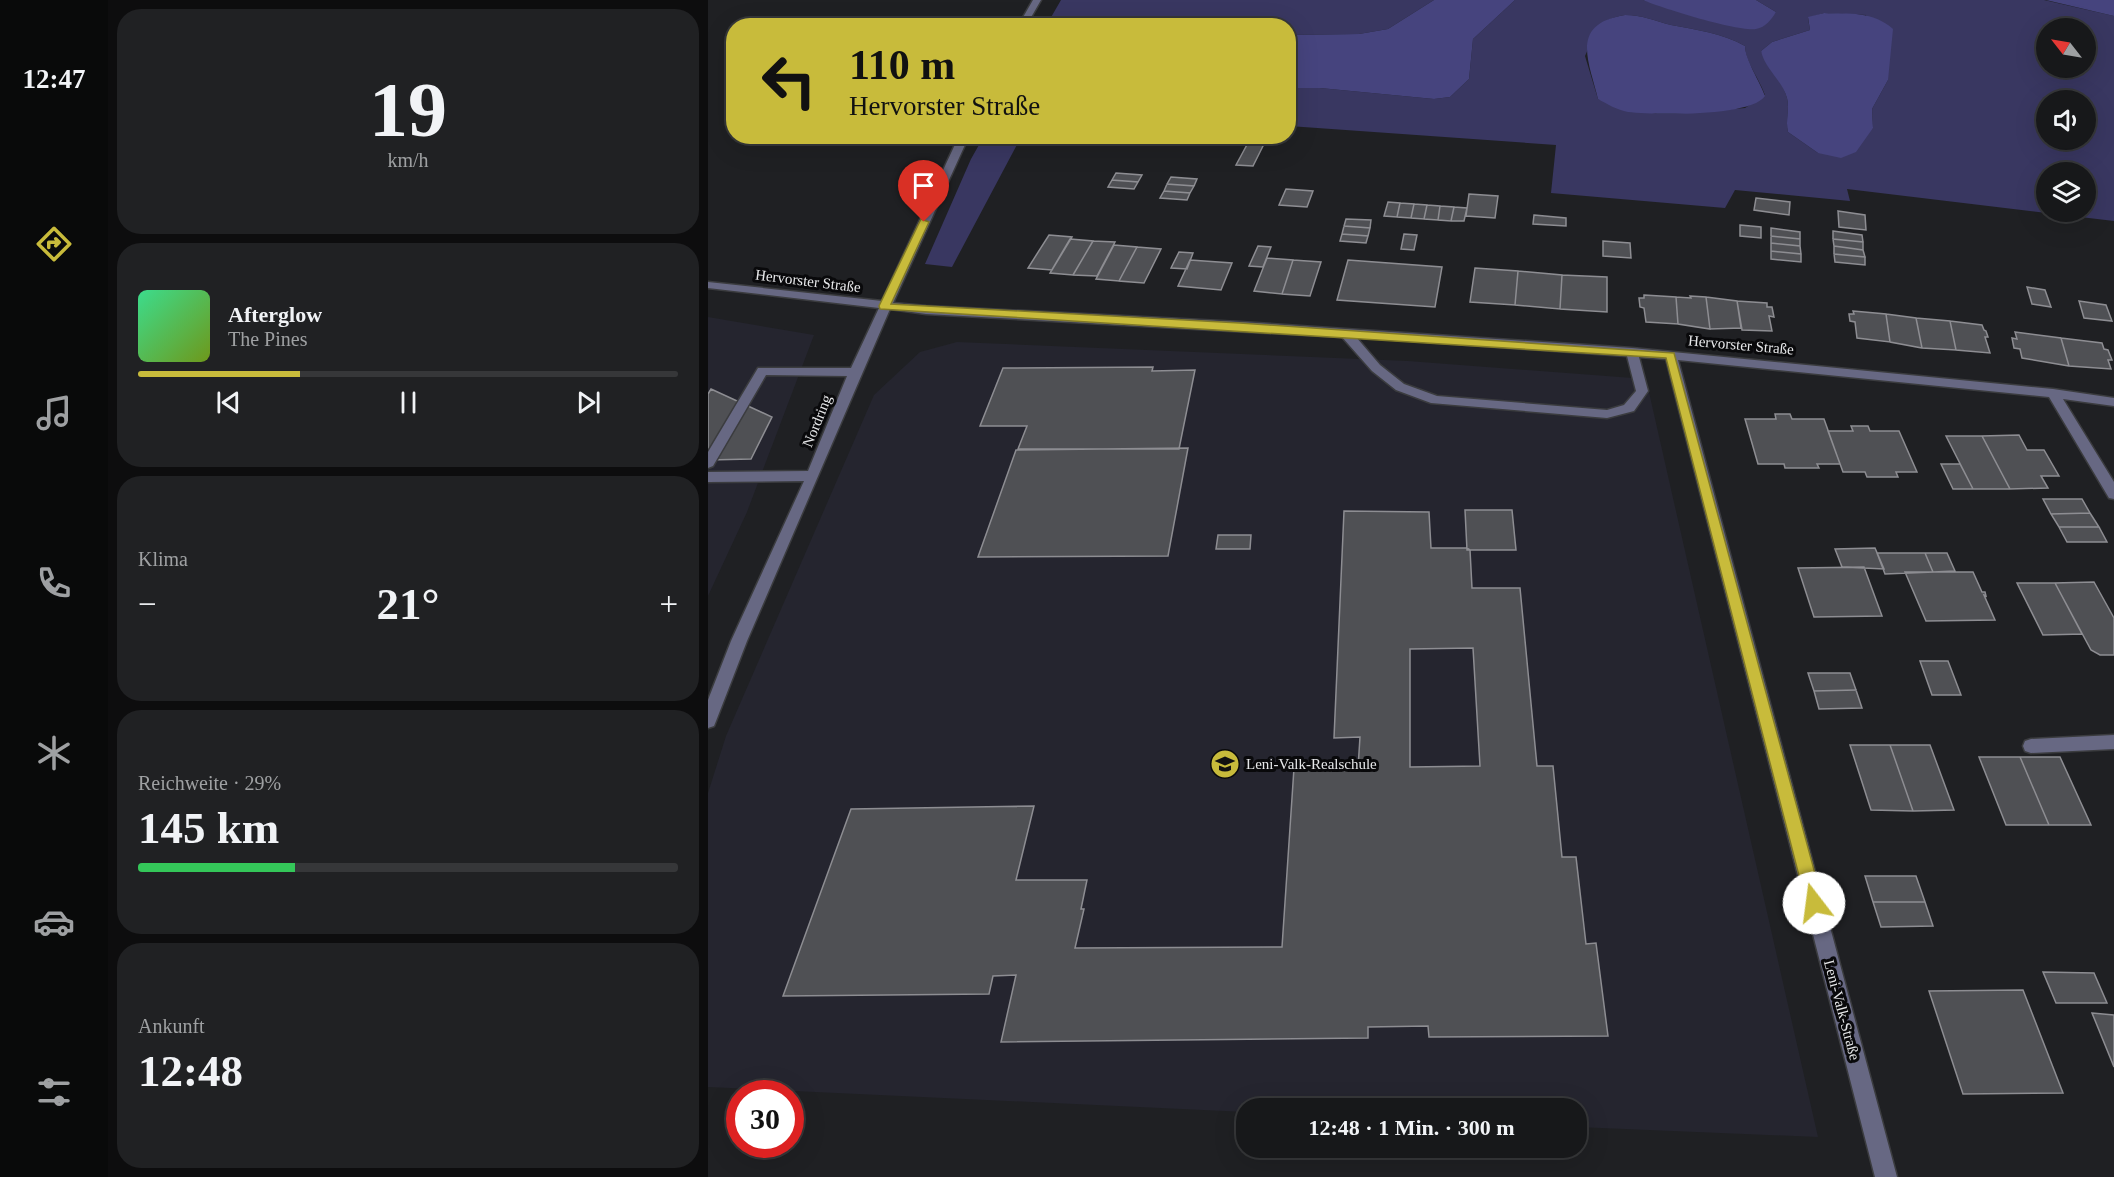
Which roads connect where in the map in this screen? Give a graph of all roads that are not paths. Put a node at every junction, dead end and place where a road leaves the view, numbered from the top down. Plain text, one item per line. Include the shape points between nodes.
1 (1037, 0) edge
2 (1027, 18) edge
3 (960, 144) edge
4 (708, 285) edge
5 (884, 306) junction
6 (1346, 334) junction
7 (1632, 352) junction
8 (1671, 355) junction
9 (855, 372) junction
10 (2053, 393) junction
11 (2114, 402) edge
12 (708, 463) edge
13 (813, 476) junction
14 (708, 477) edge
15 (2114, 494) edge
16 (708, 721) edge
17 (2114, 742) edge
18 (2031, 746) dead end
19 (1886, 1177) edge

1 - 2 street
3 - 5 street, Nordring
4 - 5 street, Hervorster Straße
5 - 6 street, Hervorster Straße
5 - 9 street, Nordring
6 - 7 street, Hervorster Straße
6 - 7 street via 1376,368 1400,387 1436,400 1607,414 1629,408 1642,391
7 - 8 street, Hervorster Straße
8 - 10 street, Hervorster Straße
8 - 19 street, Leni-Valk-Straße
9 - 12 street via 762,371
9 - 13 street, Nordring
10 - 11 street, Hervorster Straße
10 - 15 street
13 - 14 street
13 - 16 street, Nordring via 739,641
17 - 18 street

